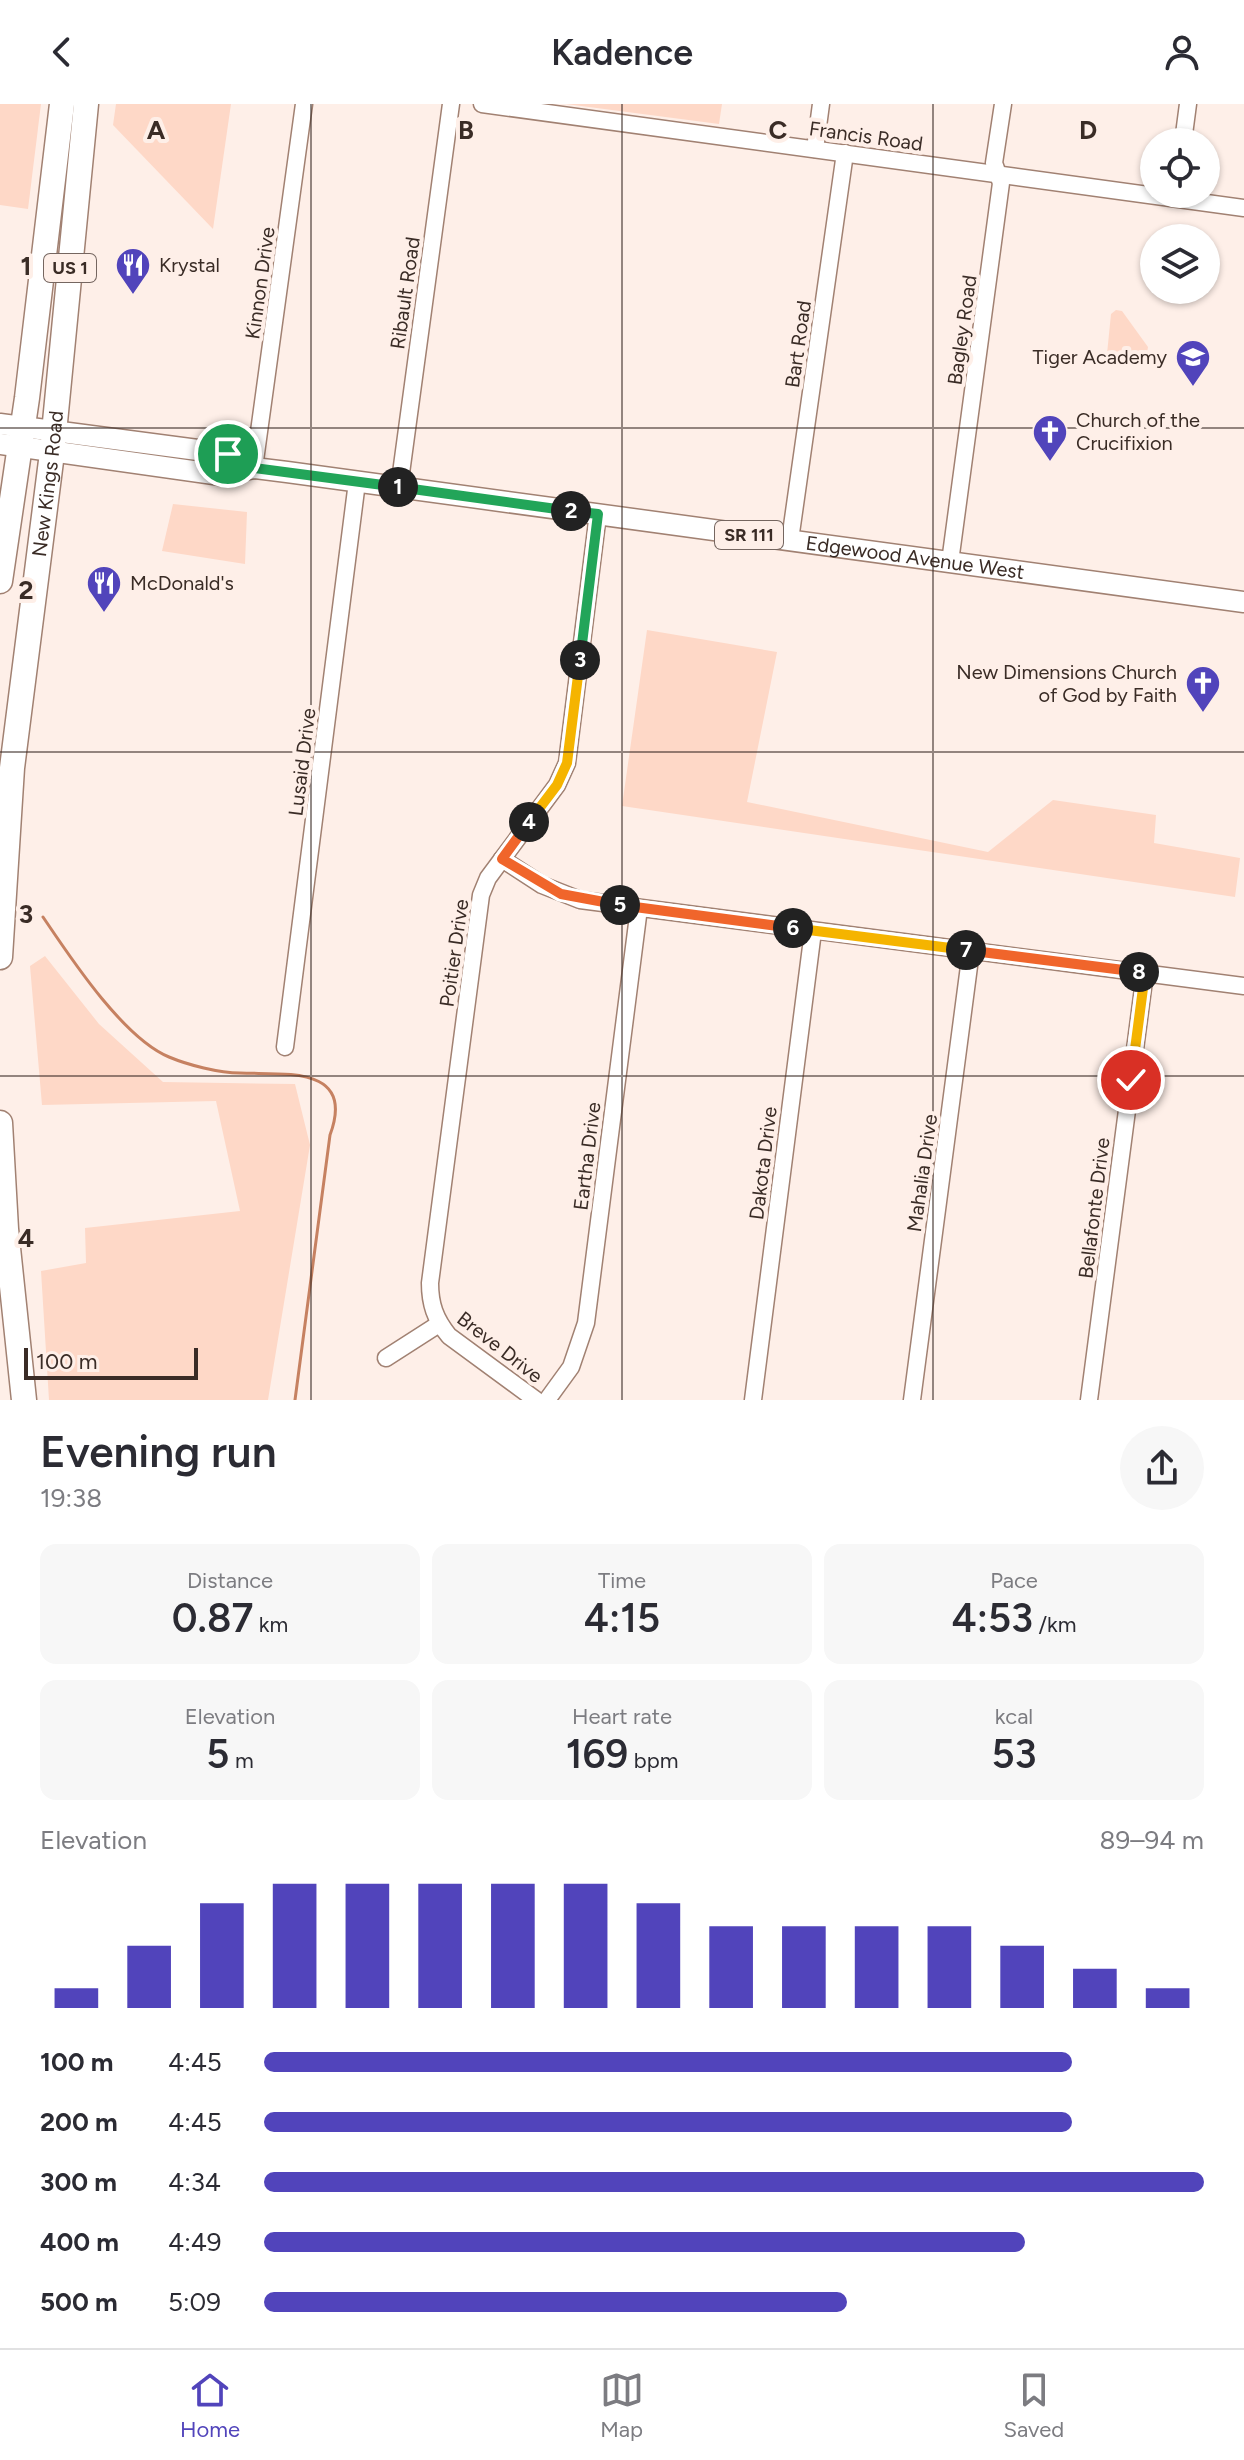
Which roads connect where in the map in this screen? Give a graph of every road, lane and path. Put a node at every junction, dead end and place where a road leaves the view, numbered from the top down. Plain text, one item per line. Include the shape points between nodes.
1 (62, 104) edge
2 (86, 104) edge
3 (304, 104) edge
4 (451, 104) edge
5 (482, 104) edge
6 (821, 104) edge
7 (1003, 104) edge
8 (1188, 104) edge
9 (1185, 128) edge
10 (815, 149) junction
11 (845, 153) junction
12 (998, 174) junction
13 (1140, 192) edge
14 (1220, 204) edge
15 (1244, 208) edge
16 (10, 435) edge
17 (54, 442) junction
18 (254, 468) junction
19 (357, 482) junction
20 (399, 488) junction
21 (598, 514) junction
22 (790, 540) junction
23 (950, 562) junction
24 (0, 581) edge
25 (1244, 602) edge
26 (502, 859) junction
27 (639, 908) junction
28 (813, 931) junction
29 (971, 951) junction
30 (0, 957) edge
31 (1145, 973) junction
32 (1244, 986) edge
33 (285, 1047) dead end
34 (0, 1123) edge
35 (439, 1324) junction
36 (386, 1358) dead end
37 (24, 1400) edge
38 (536, 1400) edge
39 (547, 1400) edge
40 (753, 1400) edge
41 (912, 1400) edge
42 (1089, 1400) edge

1 - 16 highway, New Kings Road / US 1
2 - 17 highway, New Kings Road / US 1
3 - 18 street, Kinnon Drive
4 - 20 street, Ribault Road
5 - 10 street, Francis Road
6 - 10 street
7 - 12 street, Bagley Road via 994,163
8 - 9 street
10 - 11 street, Francis Road
11 - 12 street, Francis Road
11 - 22 street, Bart Road
12 - 13 street, Francis Road
12 - 23 street, Bagley Road via 1001,183
14 - 15 street, Francis Road
16 - 17 main road, SR 111
16 - 24 highway, New Kings Road / US 1
17 - 18 main road, Edgewood Avenue West / SR 111 via 221,475
17 - 30 highway, New Kings Road / US 1 via 12,768
18 - 19 main road, Edgewood Avenue West / SR 111
19 - 20 main road, Edgewood Avenue West / SR 111
19 - 33 street, Lusaid Drive
20 - 21 main road, Edgewood Avenue West / SR 111
21 - 22 main road, Edgewood Avenue West / SR 111
21 - 26 street, Poitier Drive via 567,763 557,785
22 - 23 main road, Edgewood Avenue West / SR 111
23 - 25 main road, Edgewood Avenue West / SR 111
26 - 27 street via 561,894
26 - 35 street, Poitier Drive via 481,895 430,1283 430,1302
27 - 28 street
27 - 39 street, Eartha Drive via 586,1323 571,1367
28 - 29 street
28 - 40 street, Dakota Drive
29 - 31 street
29 - 41 street, Mahalia Drive
31 - 32 street
31 - 42 street, Bellafonte Drive
34 - 37 highway
35 - 36 street
35 - 38 street, Breve Drive

